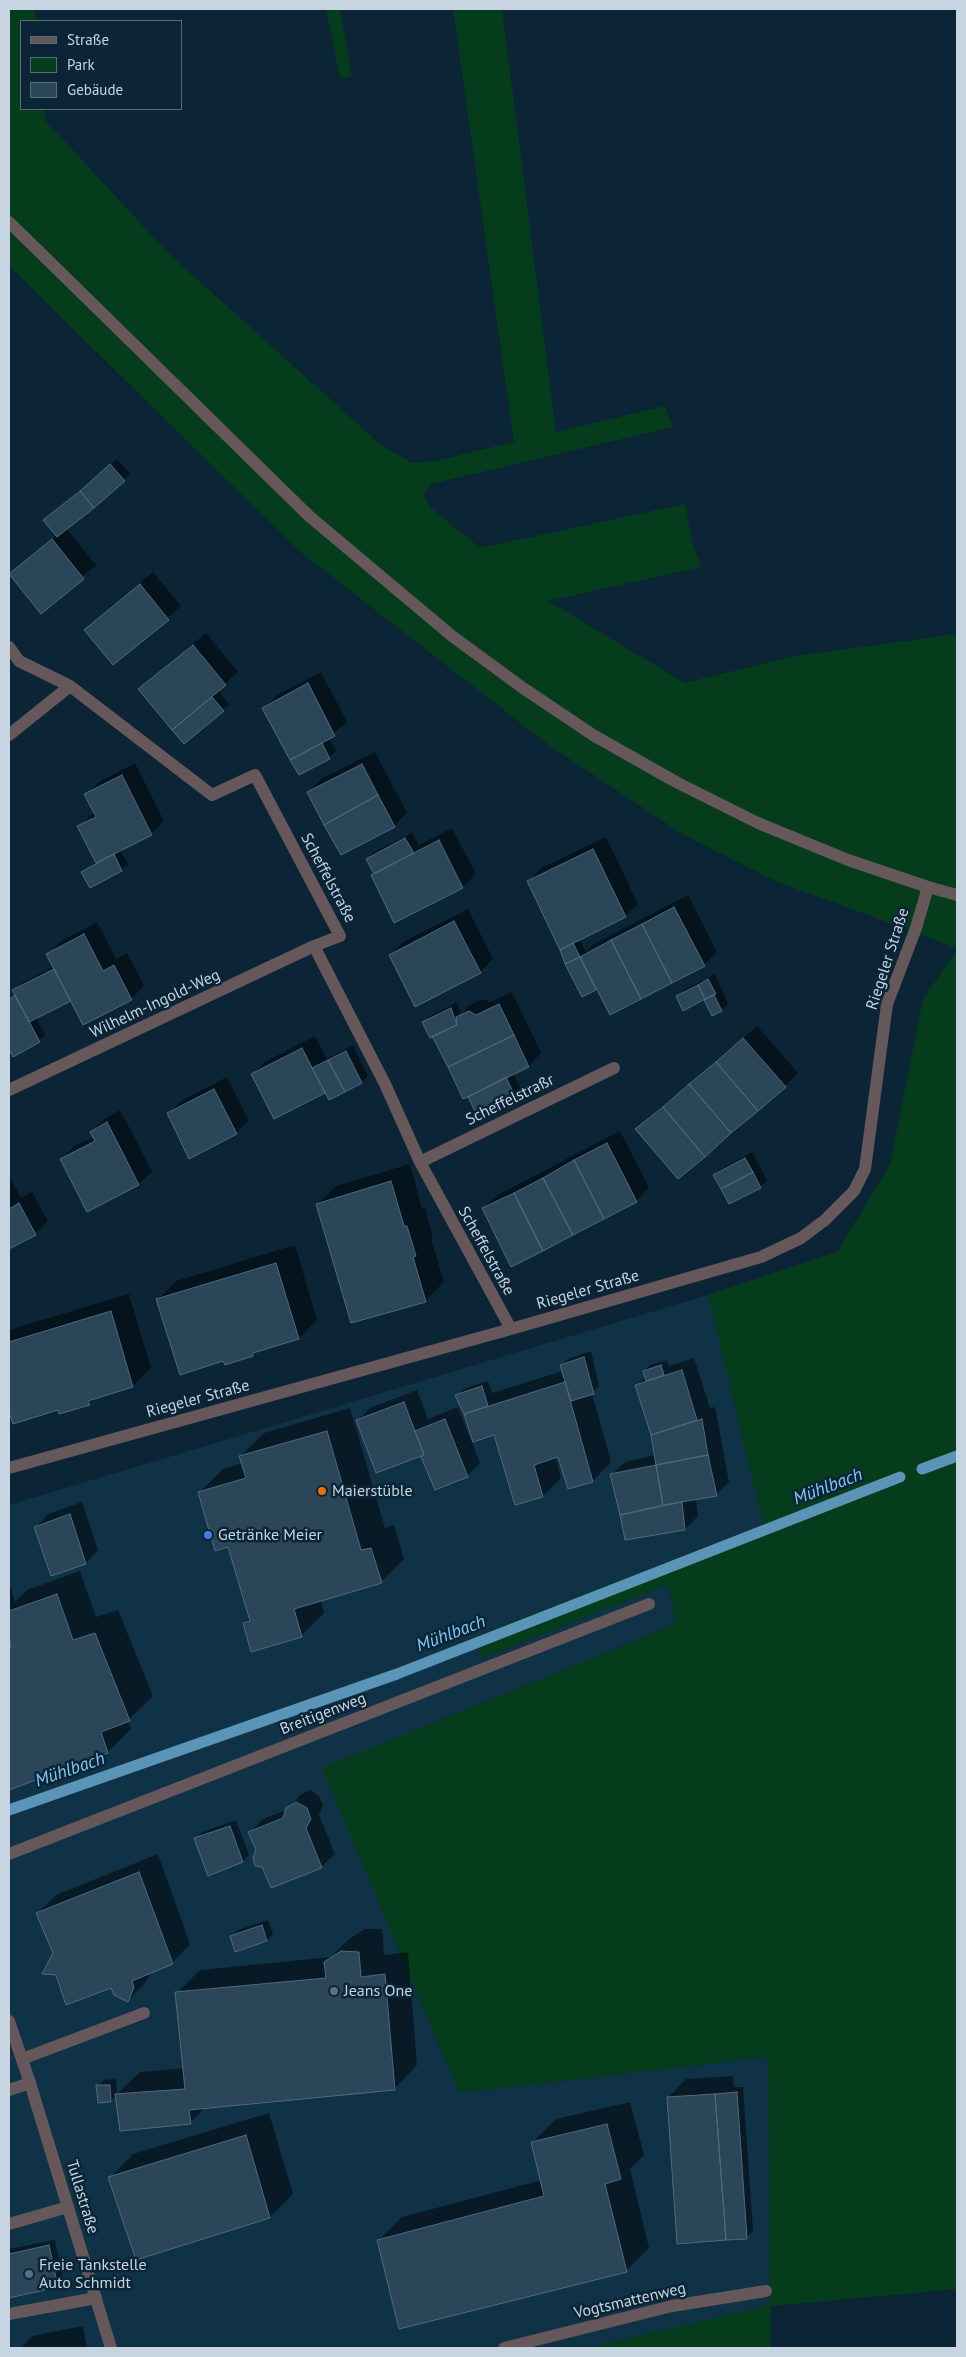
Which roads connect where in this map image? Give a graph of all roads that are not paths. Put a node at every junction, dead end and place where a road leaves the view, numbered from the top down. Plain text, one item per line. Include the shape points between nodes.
1 (9, 222) edge
2 (9, 647) edge
3 (70, 686) junction
4 (9, 735) edge
5 (928, 887) junction
6 (957, 895) edge
7 (314, 946) junction
8 (614, 1068) dead end
9 (9, 1090) edge
10 (420, 1162) junction
11 (511, 1329) junction
12 (9, 1468) edge
13 (649, 1604) dead end
14 (9, 1854) edge
15 (144, 2012) dead end
16 (9, 2021) edge
17 (22, 2059) junction
18 (30, 2083) junction
19 (9, 2090) edge
20 (68, 2207) junction
21 (9, 2224) edge
22 (766, 2291) dead end
23 (96, 2298) junction
24 (9, 2314) edge
25 (111, 2348) edge
26 (504, 2348) edge

1 - 5 street via 309,516 452,636 523,688 593,734 676,782 750,819 848,860
2 - 3 street, Scheffelstraße via 19,661
3 - 4 street
3 - 7 street, Scheffelstraße via 212,795 255,775 340,936
5 - 6 street
5 - 11 street, Riegeler Straße via 887,1004 865,1169 854,1191 801,1238 761,1257
7 - 9 street, Wilhelm-Ingold-Weg
7 - 10 street, Scheffelstraße via 385,1084
8 - 10 street, Scheffelstraßr
10 - 11 street, Scheffelstraße
11 - 12 street, Riegeler Straße
13 - 14 street, Breitigenweg
15 - 17 street
16 - 17 street, Tullastraße
17 - 18 street, Tullastraße
18 - 19 street
18 - 20 street, Tullastraße
20 - 21 street
20 - 23 street, Tullastraße
22 - 26 street, Vogtsmattenweg via 672,2306
23 - 24 street
23 - 25 street, Tullastraße

